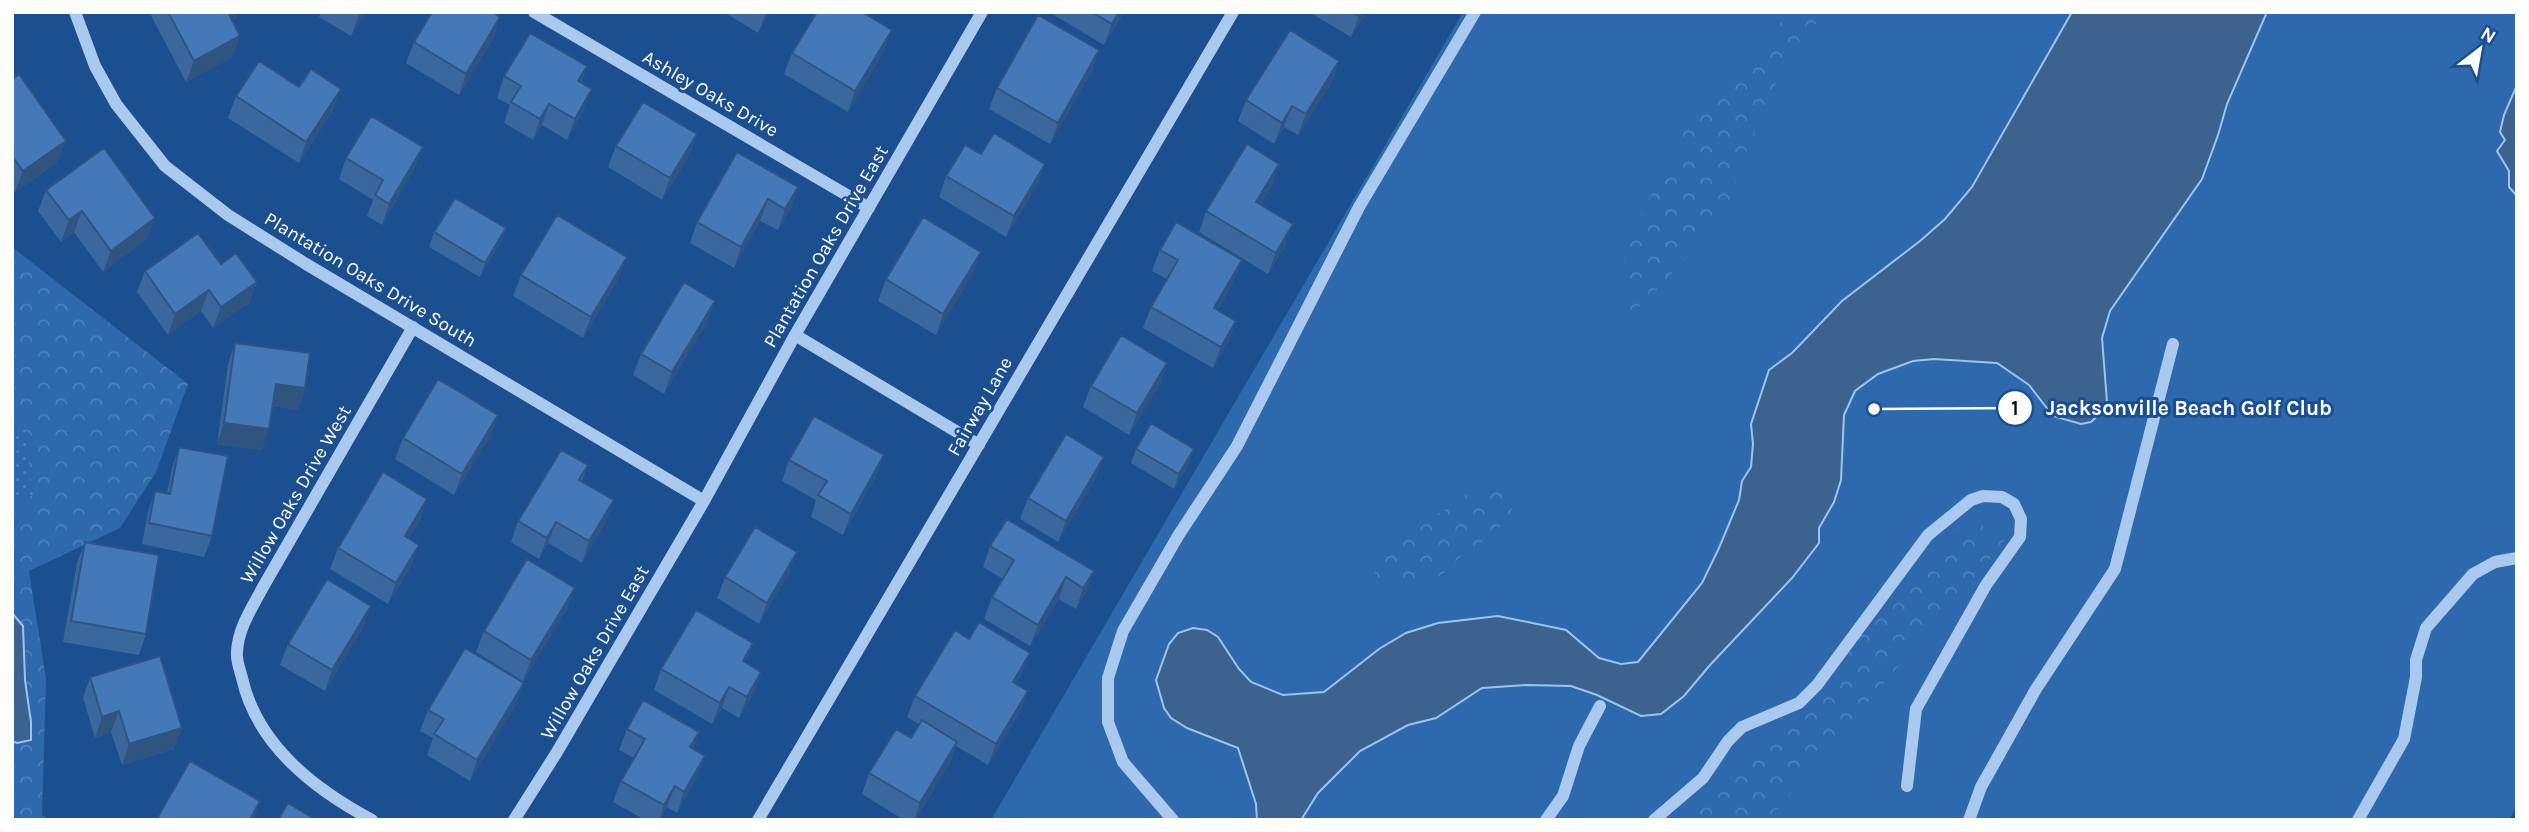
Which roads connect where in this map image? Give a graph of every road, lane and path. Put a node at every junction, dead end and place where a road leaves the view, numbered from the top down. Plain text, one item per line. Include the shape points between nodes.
1 (75, 12) edge
2 (534, 12) edge
3 (982, 12) edge
4 (1233, 12) edge
5 (1475, 12) edge
6 (870, 208) junction
7 (413, 327) junction
8 (795, 335) junction
9 (2174, 344) dead end
10 (979, 444) junction
11 (704, 501) junction
12 (2517, 558) edge
13 (1600, 706) dead end
14 (1907, 786) dead end
15 (372, 820) edge
16 (514, 820) edge
17 (758, 820) edge
18 (1173, 820) edge
19 (1546, 820) edge
20 (1654, 820) edge
21 (1969, 820) edge
22 (2358, 820) edge

1 - 7 street, Plantation Oaks Drive South via 95,66 116,104 165,166 228,215
2 - 6 street, Ashley Oaks Drive
3 - 6 street, Plantation Oaks Drive East
4 - 10 street, Fairway Lane
5 - 18 street via 1359,207 1237,446 1123,631 1108,678 1108,722 1123,762
6 - 8 street, Plantation Oaks Drive East
7 - 11 street, Plantation Oaks Drive South
7 - 15 street, Willow Oaks Drive West via 241,629 236,654 258,725 283,756 338,802
8 - 10 street
8 - 11 street, Plantation Oaks Drive East
9 - 21 street via 2115,569 2036,689 1981,787
10 - 17 street, Fairway Lane
11 - 16 street, Willow Oaks Drive East
12 - 22 street via 2495,562 2473,574 2426,628 2416,660 2404,739
13 - 19 street via 1579,746 1563,796
14 - 20 street via 1916,709 1986,585 2020,537 2021,519 2014,504 2002,497 1971,500 1928,535 1799,704 1742,727 1703,778

